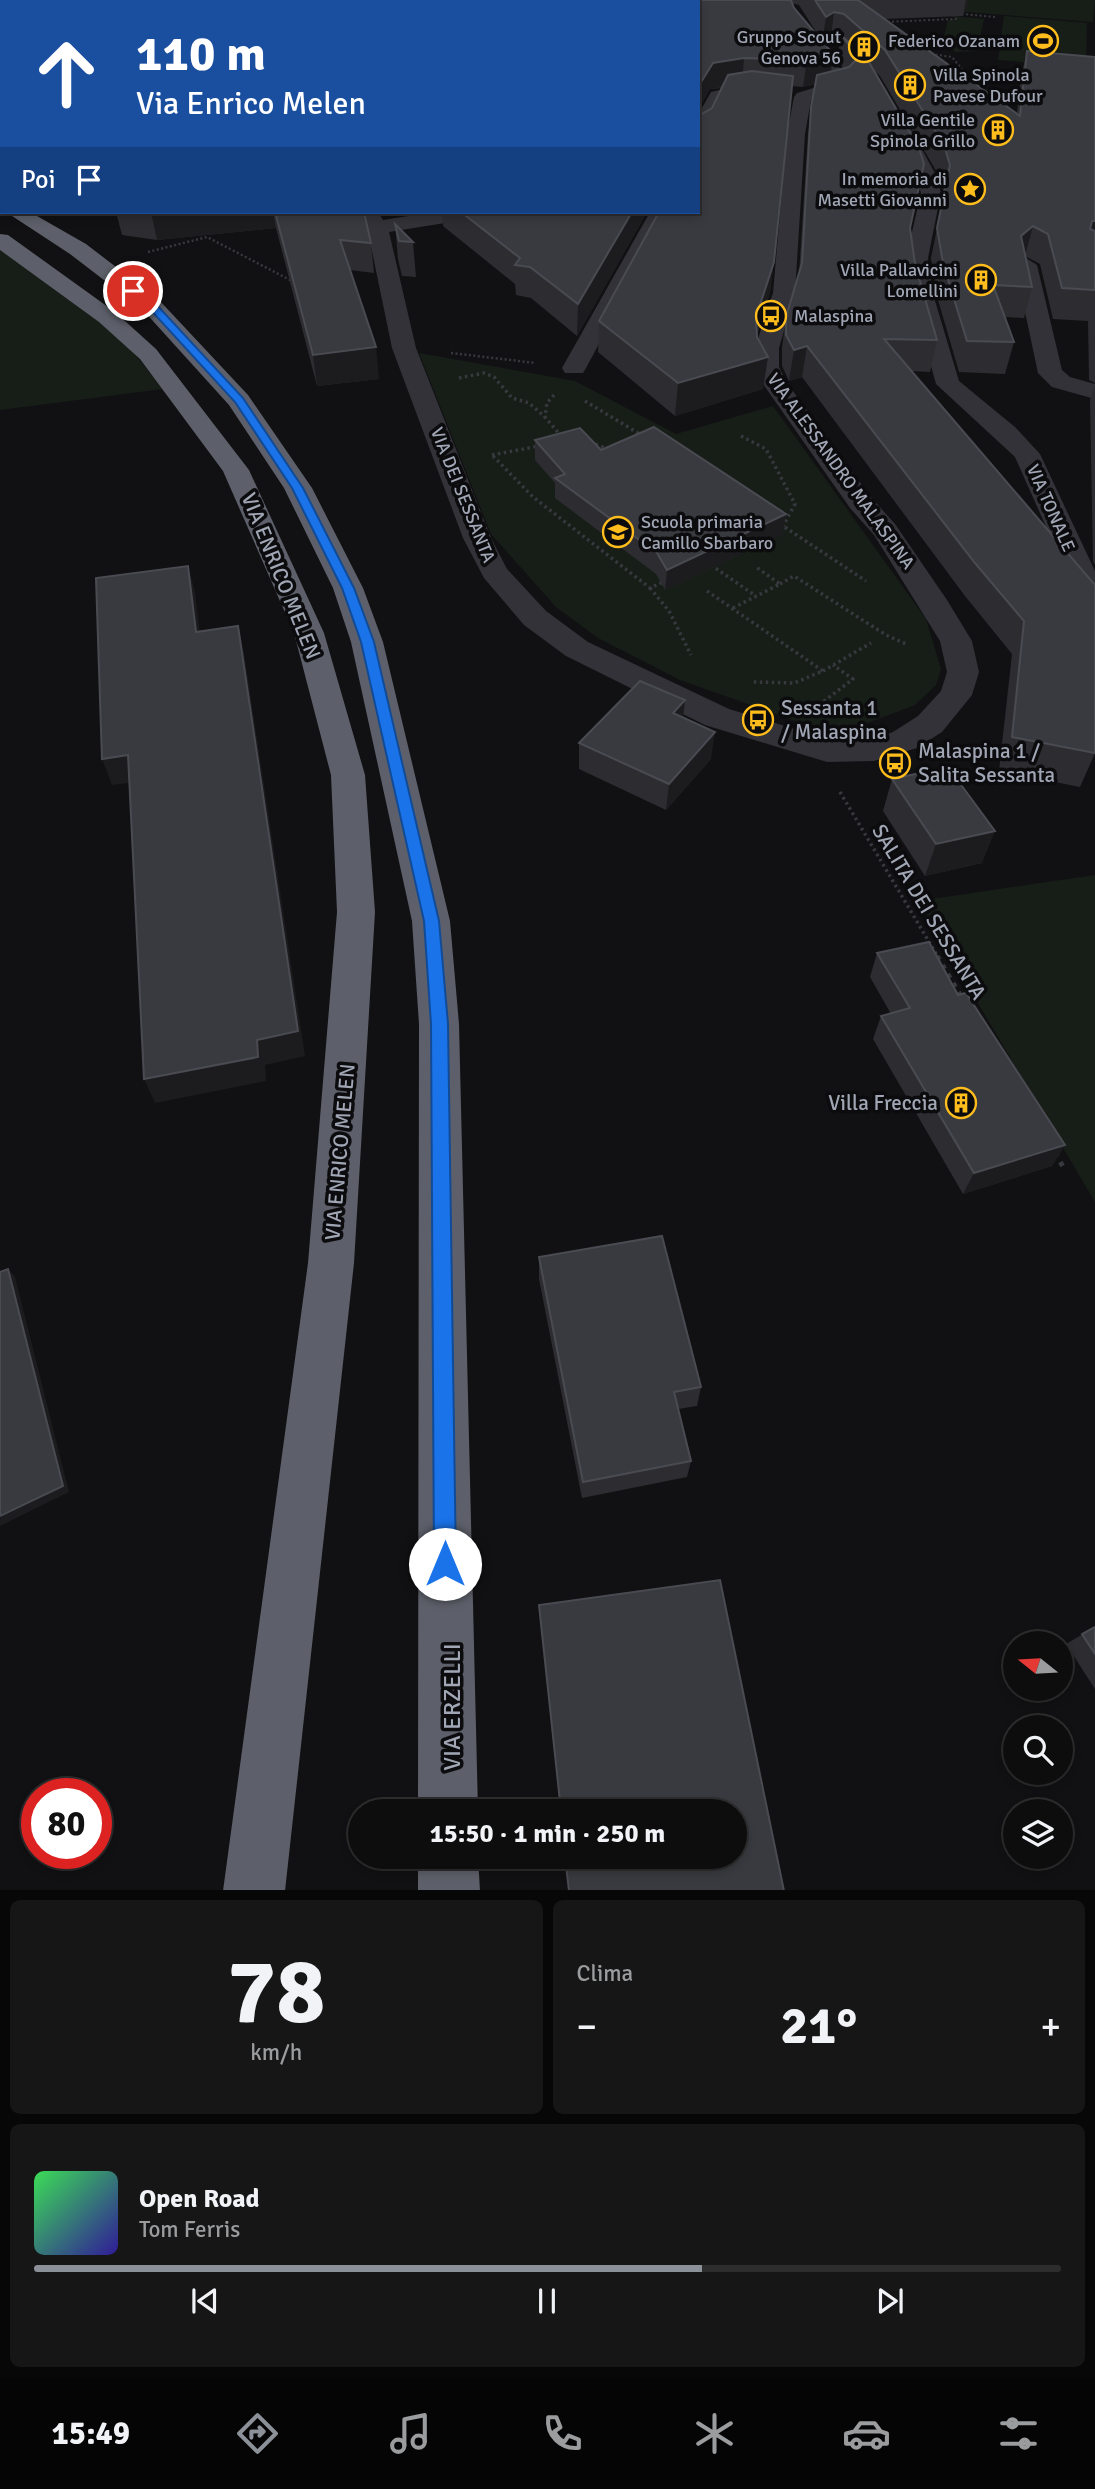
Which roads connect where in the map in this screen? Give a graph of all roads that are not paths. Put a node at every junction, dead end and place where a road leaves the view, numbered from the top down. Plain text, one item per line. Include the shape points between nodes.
1 (864, 74) edge
2 (803, 97) junction
3 (887, 104) edge
4 (700, 130) edge
5 (19, 214) edge
6 (442, 214) edge
7 (659, 214) edge
8 (372, 220) edge
9 (0, 240) edge
10 (1026, 265) edge
11 (574, 368) road end
12 (1095, 392) edge
13 (1095, 603) edge
14 (380, 705) junction
15 (827, 751) joint
16 (453, 1602) dead end
17 (450, 1799) edge
18 (450, 1799) edge
19 (450, 1869) edge
20 (254, 1890) edge
21 (274, 1890) edge
22 (450, 1890) edge

1 - 2 street via 792,10 804,39 843,83
2 - 4 street via 753,90 723,93 717,96
2 - 15 street, VIA ALESSANDRO MALASPINA via 784,293 767,348 767,367 932,600 956,641 963,672 956,695 930,724 905,740 874,750
3 - 13 street, VIA TONALE via 931,193 917,258 922,294 948,384 1027,454
5 - 14 highway via 78,249 151,305 239,400 298,488 348,588 368,642
6 - 8 street via 438,219
7 - 11 street
8 - 15 street, VIA DEI SESSANTA via 404,348 494,572 535,618 577,649 717,717
9 - 20 highway, VIA ENRICO MELEN via 107,317 148,354 236,470 309,633 348,775 356,912 331,1264
10 - 12 street via 1050,373 1061,382
14 - 17 highway via 431,921 439,1024
14 - 21 highway via 371,951 347,1263
16 - 18 street, VIA ERZELLI
19 - 22 highway

